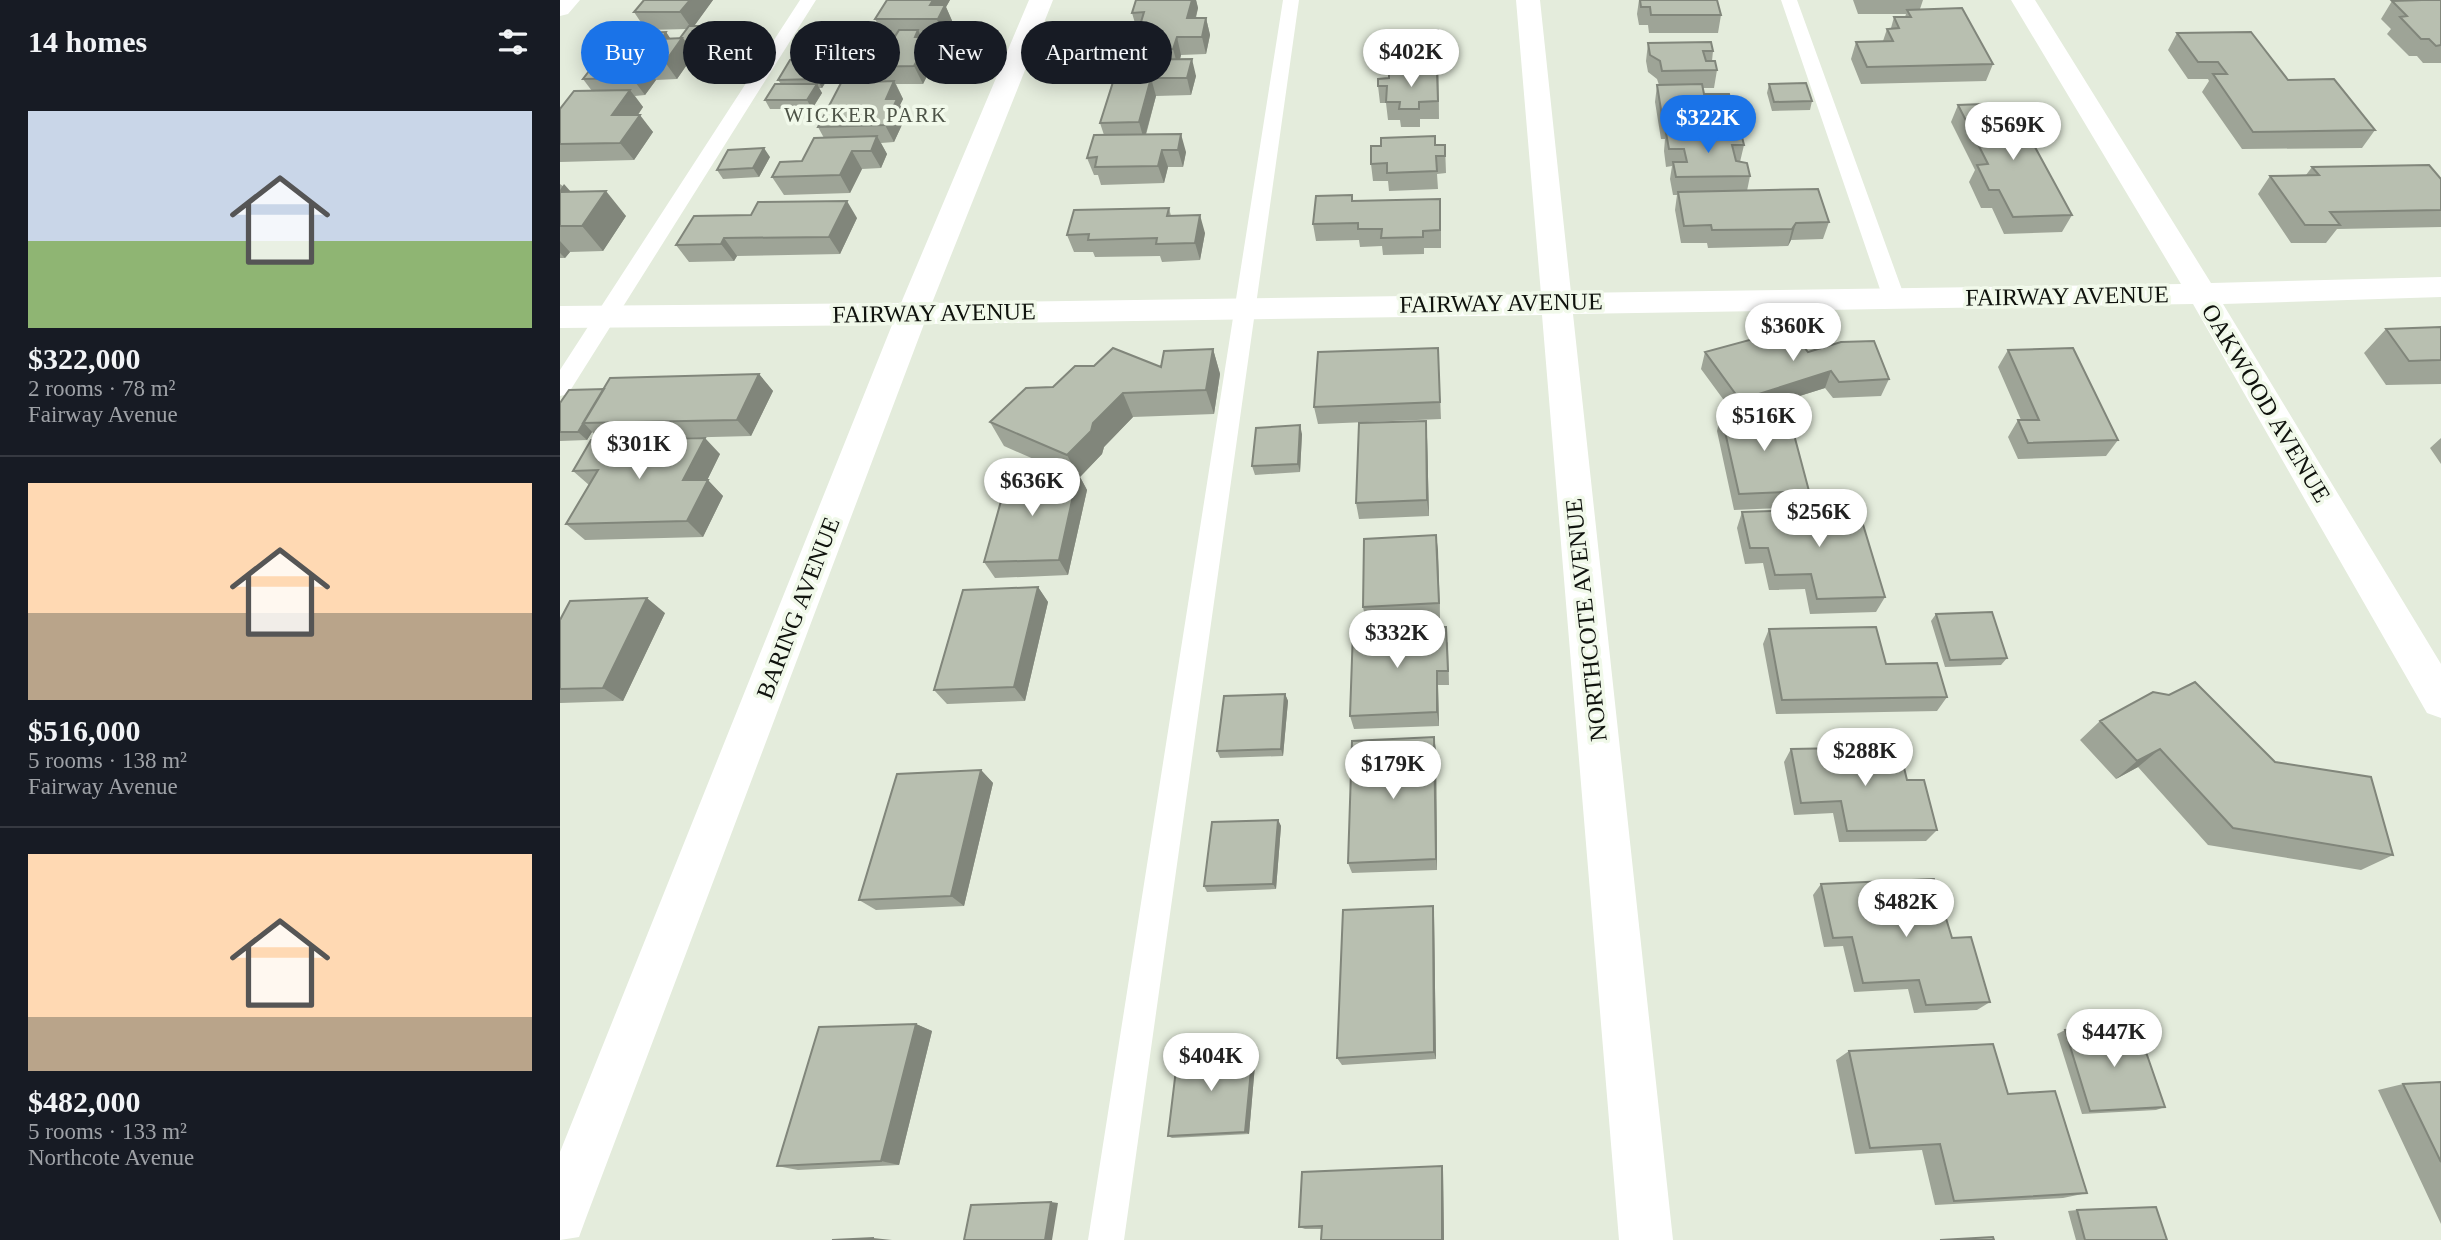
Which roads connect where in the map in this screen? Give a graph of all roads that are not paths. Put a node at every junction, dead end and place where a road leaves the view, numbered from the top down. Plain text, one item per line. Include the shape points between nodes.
1 (568, 0) edge
2 (807, 0) edge
3 (1041, 0) edge
4 (1291, 0) edge
5 (1528, 0) edge
6 (1789, 0) edge
7 (2023, 0) edge
8 (560, 9) edge
9 (2441, 287) edge
10 (2202, 294) junction
11 (1894, 298) junction
12 (1556, 302) junction
13 (1245, 308) junction
14 (912, 314) junction
15 (560, 317) edge
16 (605, 317) junction
17 (560, 388) edge
18 (2441, 700) edge
19 (560, 1218) edge
20 (1107, 1240) edge
21 (1646, 1240) edge

1 - 8 street
2 - 16 lane
3 - 14 street, BARING AVENUE
4 - 13 lane
5 - 12 street, NORTHCOTE AVENUE
6 - 11 lane
7 - 10 street, OAKWOOD AVENUE
9 - 10 street, FAIRWAY AVENUE
10 - 11 street, FAIRWAY AVENUE
10 - 18 street, OAKWOOD AVENUE
11 - 12 street, FAIRWAY AVENUE
12 - 13 street, FAIRWAY AVENUE
12 - 21 street, NORTHCOTE AVENUE
13 - 14 street, FAIRWAY AVENUE
13 - 20 lane
14 - 16 street, FAIRWAY AVENUE
14 - 19 street, BARING AVENUE
15 - 16 street, FAIRWAY AVENUE
16 - 17 lane

